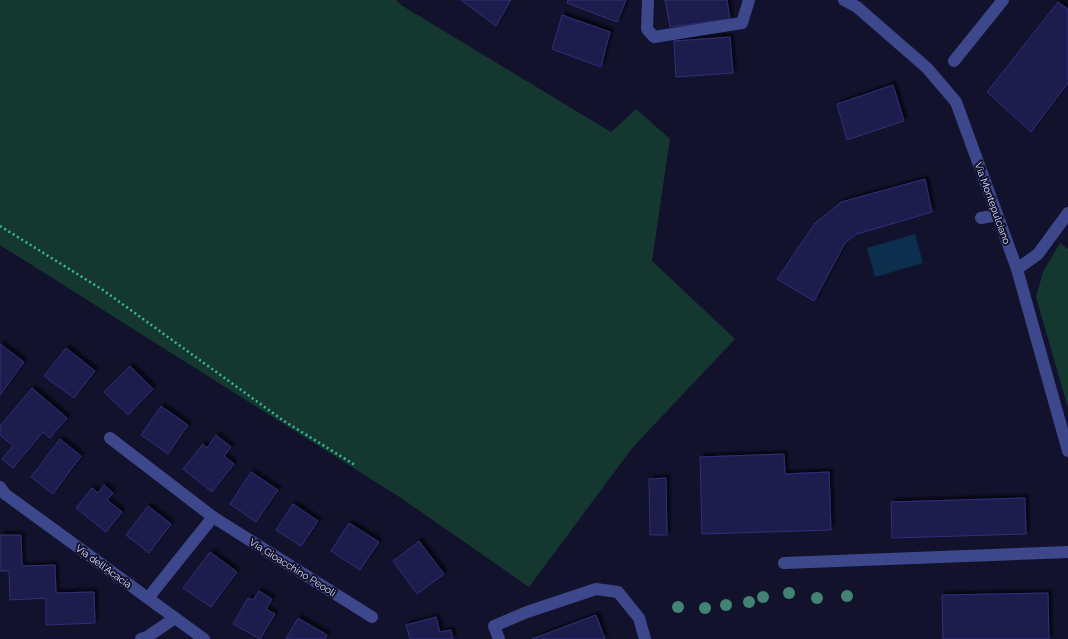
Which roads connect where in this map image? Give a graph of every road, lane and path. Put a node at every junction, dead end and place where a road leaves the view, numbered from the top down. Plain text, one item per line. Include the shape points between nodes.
1 (648, 0) edge
2 (749, 0) edge
3 (844, 0) edge
4 (1003, 0) edge
5 (858, 3) edge
6 (954, 62) dead end
7 (1068, 213) edge
8 (997, 215) junction
9 (981, 218) dead end
10 (0, 226) edge
11 (1017, 268) junction
12 (110, 438) dead end
13 (1068, 451) edge
14 (355, 465) dead end
15 (2, 495) edge
16 (213, 516) junction
17 (1068, 552) edge
18 (784, 563) dead end
19 (148, 598) junction
20 (372, 617) dead end
21 (175, 618) junction
22 (141, 639) edge
23 (204, 639) edge
24 (498, 639) edge
25 (645, 639) edge

1 - 2 street via 647,29 654,37 742,23
3 - 5 street, Via Montepulciano
4 - 6 street
5 - 8 street, Via Montepulciano via 927,68 956,102
7 - 11 street via 1038,254
8 - 9 street
8 - 11 street, Via Montepulciano
10 - 14 path via 103,290 284,421
11 - 13 street, Via Montepulciano
12 - 16 street, Via Gioacchino Peooli
15 - 19 street, Via dell'Acacia
16 - 19 street
16 - 20 street, Via Gioacchino Peooli
17 - 18 street
19 - 21 street, Via dell'Acacia
21 - 22 street
21 - 23 street, Via dell'Acacia
24 - 25 street via 494,626 596,589 618,592 639,618

